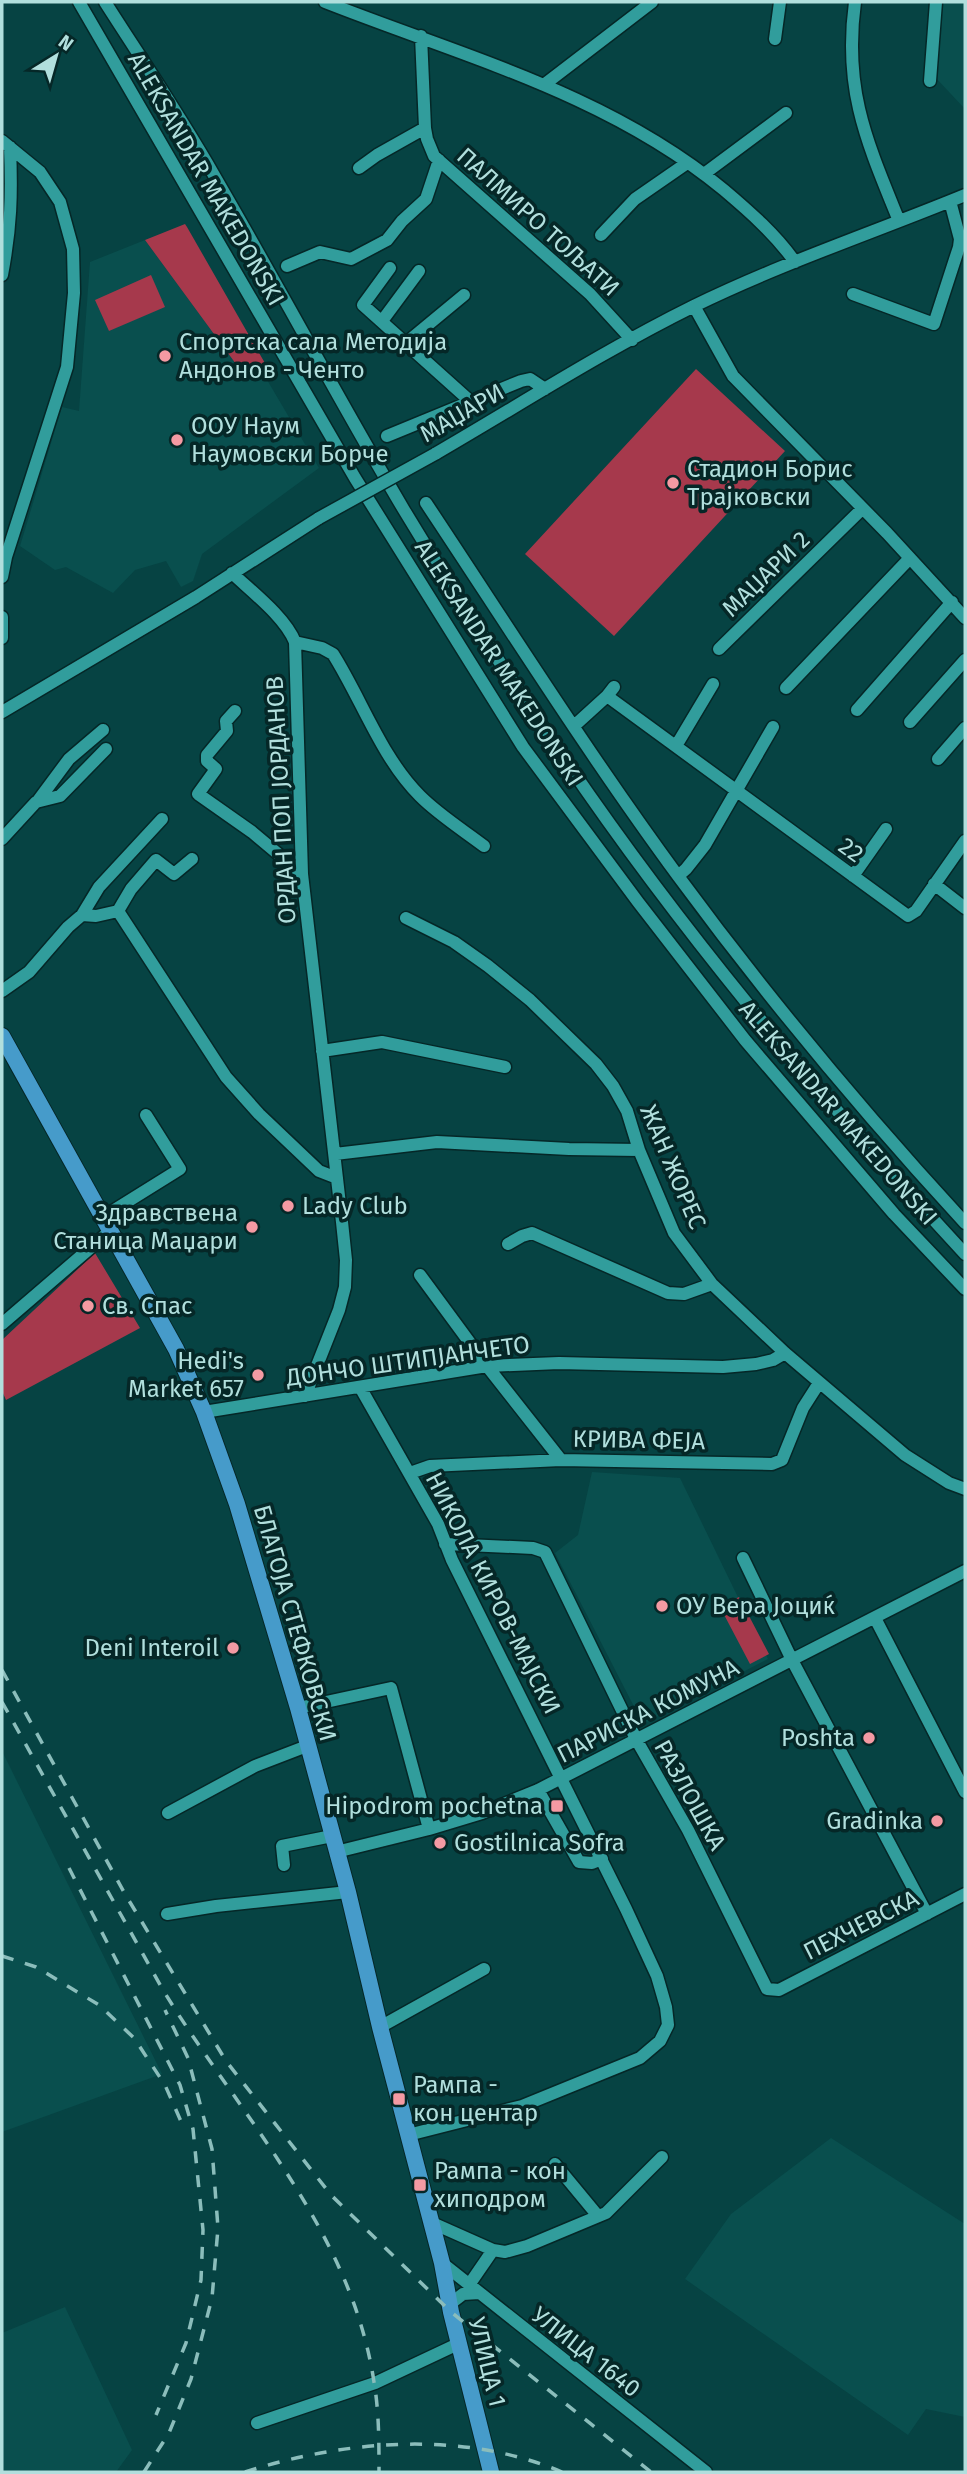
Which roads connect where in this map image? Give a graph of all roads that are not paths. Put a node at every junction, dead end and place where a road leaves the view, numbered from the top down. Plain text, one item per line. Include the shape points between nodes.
1 (79, 2) edge
2 (105, 2) edge
3 (325, 2) edge
4 (364, 2) edge
5 (650, 2) edge
6 (780, 2) edge
7 (855, 2) edge
8 (936, 2) edge
9 (349, 11) junction
10 (421, 36) junction
11 (775, 39) dead end
12 (930, 81) dead end
13 (545, 84) junction
14 (786, 113) dead end
15 (425, 128) junction
16 (6, 144) edge
17 (439, 160) junction
18 (688, 163) junction
19 (359, 168) dead end
20 (704, 174) junction
21 (965, 195) edge
22 (950, 201) junction
23 (900, 221) junction
24 (601, 236) dead end
25 (795, 262) junction
26 (287, 266) dead end
27 (390, 268) dead end
28 (419, 271) dead end
29 (2, 275) edge
30 (853, 294) dead end
31 (464, 295) dead end
32 (694, 306) junction
33 (382, 321) junction
34 (632, 340) junction
35 (406, 343) junction
36 (545, 389) junction
37 (470, 401) junction
38 (387, 436) dead end
39 (426, 503) dead end
40 (862, 509) junction
41 (910, 558) junction
42 (232, 572) junction
43 (2, 577) edge
44 (952, 602) junction
45 (2, 617) edge
46 (965, 618) edge
47 (2, 638) edge
48 (295, 642) junction
49 (719, 649) dead end
50 (965, 660) edge
51 (713, 684) dead end
52 (786, 688) dead end
53 (858, 710) dead end
54 (235, 711) dead end
55 (2, 712) edge
56 (910, 722) dead end
57 (574, 726) junction
58 (773, 727) dead end
59 (965, 728) edge
60 (103, 730) dead end
61 (676, 746) junction
62 (106, 749) dead end
63 (938, 759) dead end
64 (736, 792) junction
65 (37, 802) junction
66 (162, 819) dead end
67 (886, 829) dead end
68 (2, 839) edge
69 (965, 841) edge
70 (484, 846) dead end
71 (192, 859) dead end
72 (302, 874) junction
73 (678, 876) junction
74 (853, 876) junction
75 (934, 884) junction
76 (965, 908) edge
77 (118, 911) junction
78 (82, 915) junction
79 (406, 918) dead end
80 (2, 991) edge
81 (2, 1036) edge
82 (322, 1051) junction
83 (6, 1055) edge
84 (505, 1067) dead end
85 (146, 1115) dead end
86 (639, 1150) junction
87 (335, 1154) junction
88 (337, 1178) junction
89 (964, 1219) edge
90 (107, 1224) junction
91 (508, 1244) dead end
92 (965, 1254) edge
93 (420, 1275) dead end
94 (712, 1284) junction
95 (965, 1289) edge
96 (2, 1324) edge
97 (785, 1353) junction
98 (487, 1366) junction
99 (819, 1383) junction
100 (360, 1387) junction
101 (305, 1396) junction
102 (204, 1412) junction
103 (561, 1460) junction
104 (410, 1473) junction
105 (965, 1489) edge
106 (445, 1544) junction
107 (744, 1558) dead end
108 (965, 1571) edge
109 (875, 1618) junction
110 (792, 1660) junction
111 (298, 1708) junction
112 (636, 1739) junction
113 (307, 1746) junction
114 (562, 1779) junction
115 (538, 1790) junction
116 (965, 1792) edge
117 (168, 1813) dead end
118 (429, 1829) junction
119 (334, 1844) junction
120 (602, 1859) junction
121 (284, 1865) dead end
122 (348, 1892) junction
123 (965, 1894) edge
124 (167, 1914) dead end
125 (927, 1914) junction
126 (484, 1969) dead end
127 (774, 1991) joint
128 (380, 2027) junction
129 (408, 2135) junction
130 (662, 2157) dead end
131 (555, 2164) dead end
132 (598, 2216) junction
133 (430, 2222) junction
134 (493, 2250) junction
135 (442, 2263) junction
136 (474, 2289) junction
137 (450, 2304) junction
138 (460, 2343) junction
139 (257, 2423) dead end
140 (491, 2472) edge
141 (706, 2472) edge

1 - 95 street, ALEKSANDAR MAKEDONSKI via 355,478 523,747 745,1040
2 - 92 street, ALEKSANDAR MAKEDONSKI via 214,174 408,516 553,743 721,970
3 - 9 street
4 - 9 street
5 - 13 street
6 - 11 street
7 - 23 street via 850,51 853,85 872,155
8 - 12 street
9 - 10 street
10 - 13 street
10 - 15 street, ПАЛМИРО ТОЉАТИ
13 - 18 street via 617,118
14 - 20 street
15 - 17 street, ПАЛМИРО ТОЉАТИ
15 - 19 street
16 - 29 street via 13,188
16 - 43 street via 40,172 60,202 73,249 74,293 67,367
17 - 26 street via 426,199 387,240 351,259 320,252
17 - 34 street, ПАЛМИРО ТОЉАТИ via 590,294
18 - 20 street
18 - 24 street via 635,199
20 - 25 street via 760,222
21 - 22 street, МАЏАРИ
22 - 23 street, МАЏАРИ
22 - 30 street via 960,247 934,324
23 - 25 street, МАЏАРИ
25 - 32 street, МАЏАРИ
27 - 33 street via 363,305
28 - 33 street
31 - 35 street
32 - 34 street, МАЏАРИ
32 - 40 street via 733,376
33 - 35 street
34 - 36 street, МАЏАРИ
35 - 37 street
36 - 37 street via 530,379
36 - 42 street, МАЏАРИ, bridge
37 - 38 street
39 - 57 street
40 - 41 street
40 - 49 street, МАЏАРИ 2
41 - 44 street
41 - 52 street
42 - 48 street, ОРДАН ПОП ЈОРДАНОВ via 292,633
42 - 55 street, МАЏАРИ
44 - 46 street
44 - 53 street
45 - 47 street
48 - 70 street via 333,654 404,778 442,815
48 - 72 street, ОРДАН ПОП ЈОРДАНОВ
50 - 56 street
51 - 61 street
54 - 72 street via 226,721 227,731 207,755 216,769 198,794
57 - 61 street, 22 via 611,692
57 - 73 street
58 - 64 street
59 - 63 street
60 - 65 street via 69,759
61 - 64 street, 22
62 - 65 street via 60,796
64 - 73 street via 705,845
64 - 74 street, 22
65 - 68 street
66 - 78 street via 99,887
67 - 74 street
69 - 75 street, 22
71 - 77 street via 174,874 156,860
72 - 82 street, ОРДАН ПОП ЈОРДАНОВ
73 - 89 street via 807,1042
74 - 75 street, 22 via 908,916
75 - 76 street
77 - 78 street
77 - 88 street via 226,1077 319,1171
78 - 80 street via 29,972
79 - 86 street, ЖАН ЖОРЕС via 454,942 488,966 596,1063 627,1111
81 - 83 main road, БЛАГОЈА СТЕФКОВСКИ
82 - 84 street via 382,1042
82 - 87 street, ОРДАН ПОП ЈОРДАНОВ
83 - 90 main road, БЛАГОЈА СТЕФКОВСКИ
85 - 90 street via 180,1169
86 - 87 street via 437,1142
86 - 94 street, ЖАН ЖОРЕС via 674,1233
87 - 88 street, ОРДАН ПОП ЈОРДАНОВ
88 - 101 street, ОРДАН ПОП ЈОРДАНОВ via 345,1287
90 - 96 street
90 - 102 main road, БЛАГОЈА СТЕФКОВСКИ via 176,1349
91 - 94 street via 532,1233 676,1295
93 - 98 street
94 - 97 street, ЖАН ЖОРЕС
97 - 98 street, ДОНЧО ШТИПЈАНЧЕТО via 773,1360 723,1367
97 - 99 street, ЖАН ЖОРЕС
98 - 100 street, ДОНЧО ШТИПЈАНЧЕТО
98 - 103 street
99 - 103 street, КРИВА ФЕЈА via 778,1462
99 - 105 street, ЖАН ЖОРЕС via 905,1455
100 - 101 street, ДОНЧО ШТИПЈАНЧЕТО
100 - 104 street, НИКОЛА КИРОВ-МАЈСКИ
101 - 102 street, ДОНЧО ШТИПЈАНЧЕТО
102 - 111 main road, БЛАГОЈА СТЕФКОВСКИ via 245,1529
103 - 104 street, КРИВА ФЕЈА via 430,1466
104 - 106 street, НИКОЛА КИРОВ-МАЈСКИ
106 - 112 street, РАЗЛОШКА via 545,1552
106 - 114 street, НИКОЛА КИРОВ-МАЈСКИ
107 - 110 street
108 - 109 street, ПАРИСКА КОМУНА
109 - 110 street, ПАРИСКА КОМУНА
109 - 116 street
110 - 112 street, ПАРИСКА КОМУНА
110 - 125 street
111 - 113 main road, БЛАГОЈА СТЕФКОВСКИ
111 - 118 street via 391,1688
112 - 114 street, ПАРИСКА КОМУНА
112 - 127 street, РАЗЛОШКА via 688,1830 764,1985
113 - 117 street via 255,1766
113 - 119 main road, БЛАГОЈА СТЕФКОВСКИ
114 - 115 street, ПАРИСКА КОМУНА
114 - 120 street, НИКОЛА КИРОВ-МАЈСКИ
115 - 118 street, ПАРИСКА КОМУНА
115 - 120 street via 579,1863
118 - 119 street, ПАРИСКА КОМУНА
119 - 121 street, ПАРИСКА КОМУНА via 282,1846
119 - 122 main road, БЛАГОЈА СТЕФКОВСКИ
120 - 129 street, НИКОЛА КИРОВ-МАЈСКИ via 657,1976 668,2025 660,2041 640,2058 522,2106
122 - 124 street
122 - 128 main road, БЛАГОЈА СТЕФКОВСКИ
123 - 125 street, ПЕХЧЕВСКА
125 - 127 street, ПЕХЧЕВСКА
126 - 128 street
128 - 129 main road, БЛАГОЈА СТЕФКОВСКИ
129 - 133 main road, БЛАГОЈА СТЕФКОВСКИ
130 - 132 street via 615,2206
131 - 132 street
132 - 134 street via 527,2246
133 - 134 street
133 - 135 main road, БЛАГОЈА СТЕФКОВСКИ
134 - 136 street
135 - 136 street, УЛИЦА 1640
135 - 137 main road, УЛИЦА 1
136 - 137 street
136 - 141 street, УЛИЦА 1640
137 - 138 main road, УЛИЦА 1
138 - 139 street via 375,2383
138 - 140 main road, УЛИЦА 1

